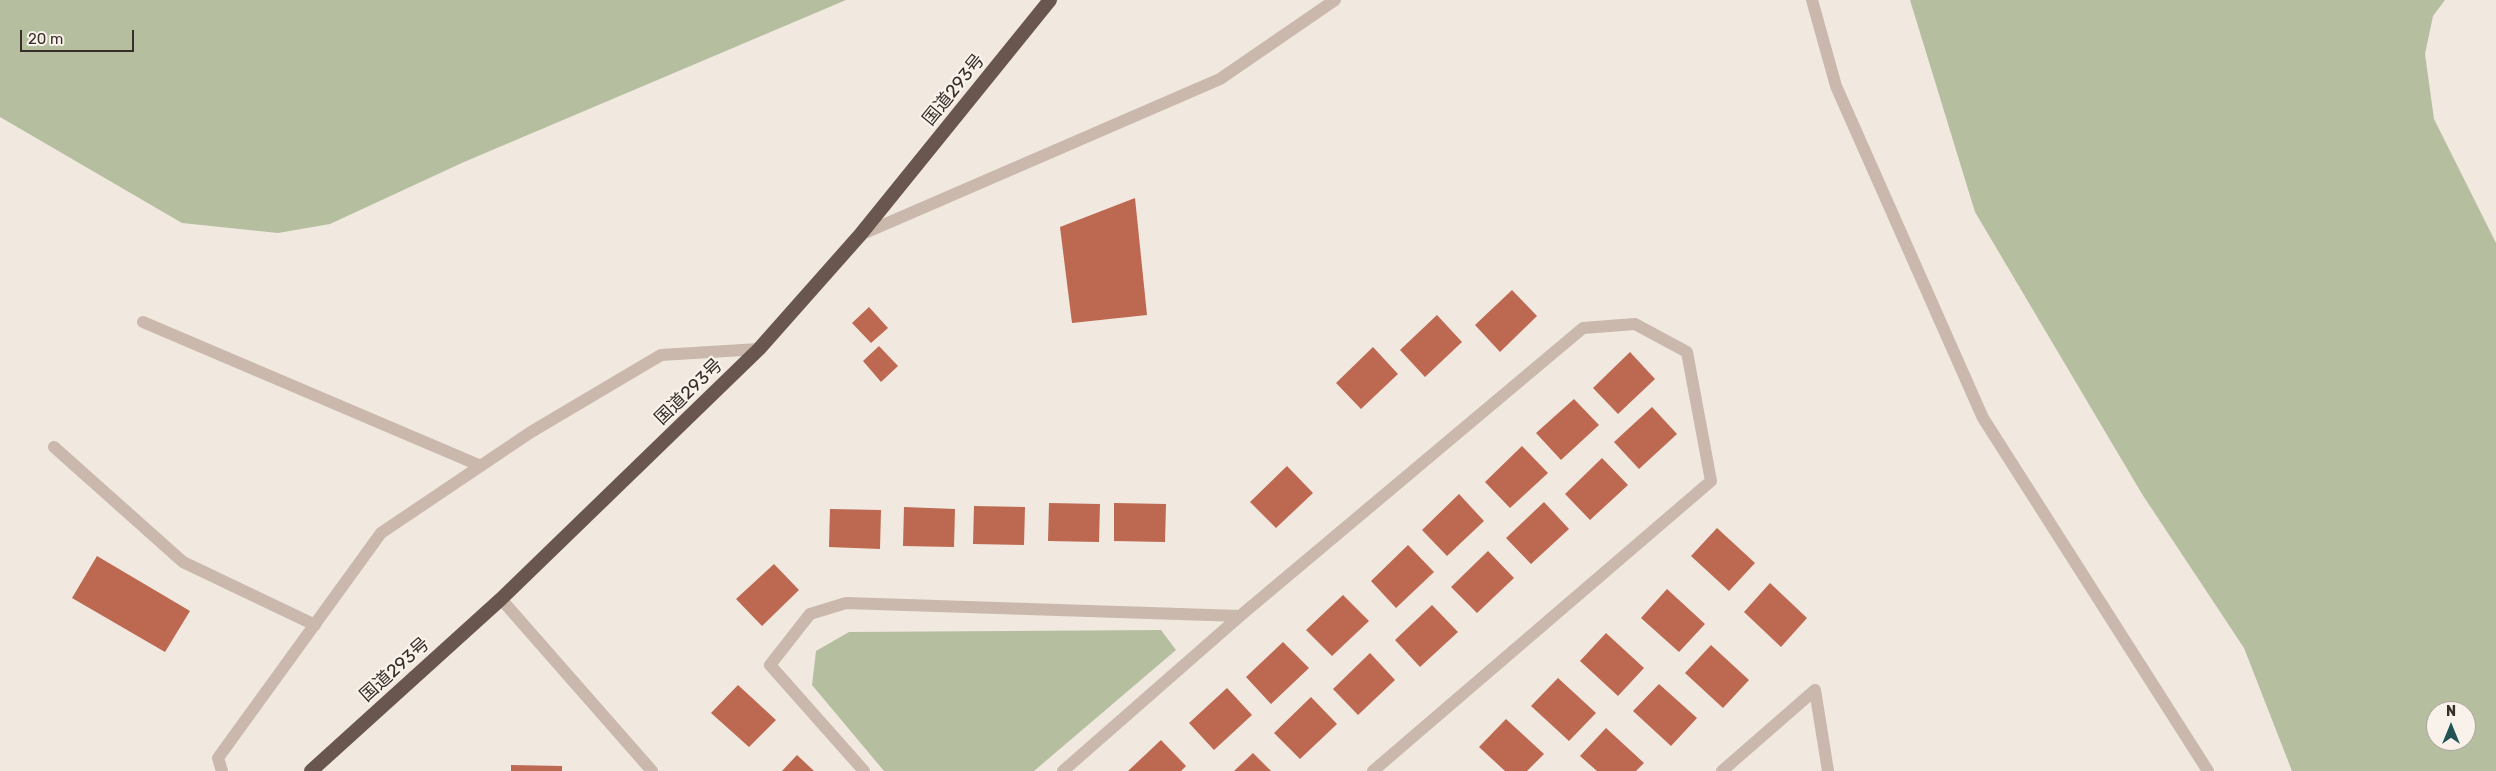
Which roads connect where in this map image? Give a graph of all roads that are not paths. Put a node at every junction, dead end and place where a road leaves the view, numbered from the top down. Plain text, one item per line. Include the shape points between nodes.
1 (1050, 0) edge
2 (1335, 0) edge
3 (1812, 0) edge
4 (860, 235) junction
5 (143, 322) dead end
6 (759, 349) junction
7 (54, 447) dead end
8 (481, 466) junction
9 (501, 599) junction
10 (1240, 616) junction
11 (315, 625) junction
12 (222, 771) edge
13 (311, 771) edge
14 (652, 771) edge
15 (864, 771) edge
16 (1063, 771) edge
17 (1373, 771) edge
18 (1722, 771) edge
19 (1828, 771) edge
20 (2208, 771) edge

1 - 4 highway, 国道293号
2 - 4 street via 1220,79
3 - 20 street via 1836,86 1982,418
4 - 6 highway, 国道293号
5 - 8 street
6 - 8 street via 661,355 531,432
6 - 9 highway, 国道293号
7 - 11 street via 183,562
8 - 11 street via 381,534
9 - 13 highway, 国道293号
9 - 14 street
10 - 15 street via 846,603 810,614 770,664
10 - 16 street
10 - 17 street via 1583,328 1635,324 1687,352 1712,481
11 - 12 street via 218,758
18 - 19 street via 1815,690

